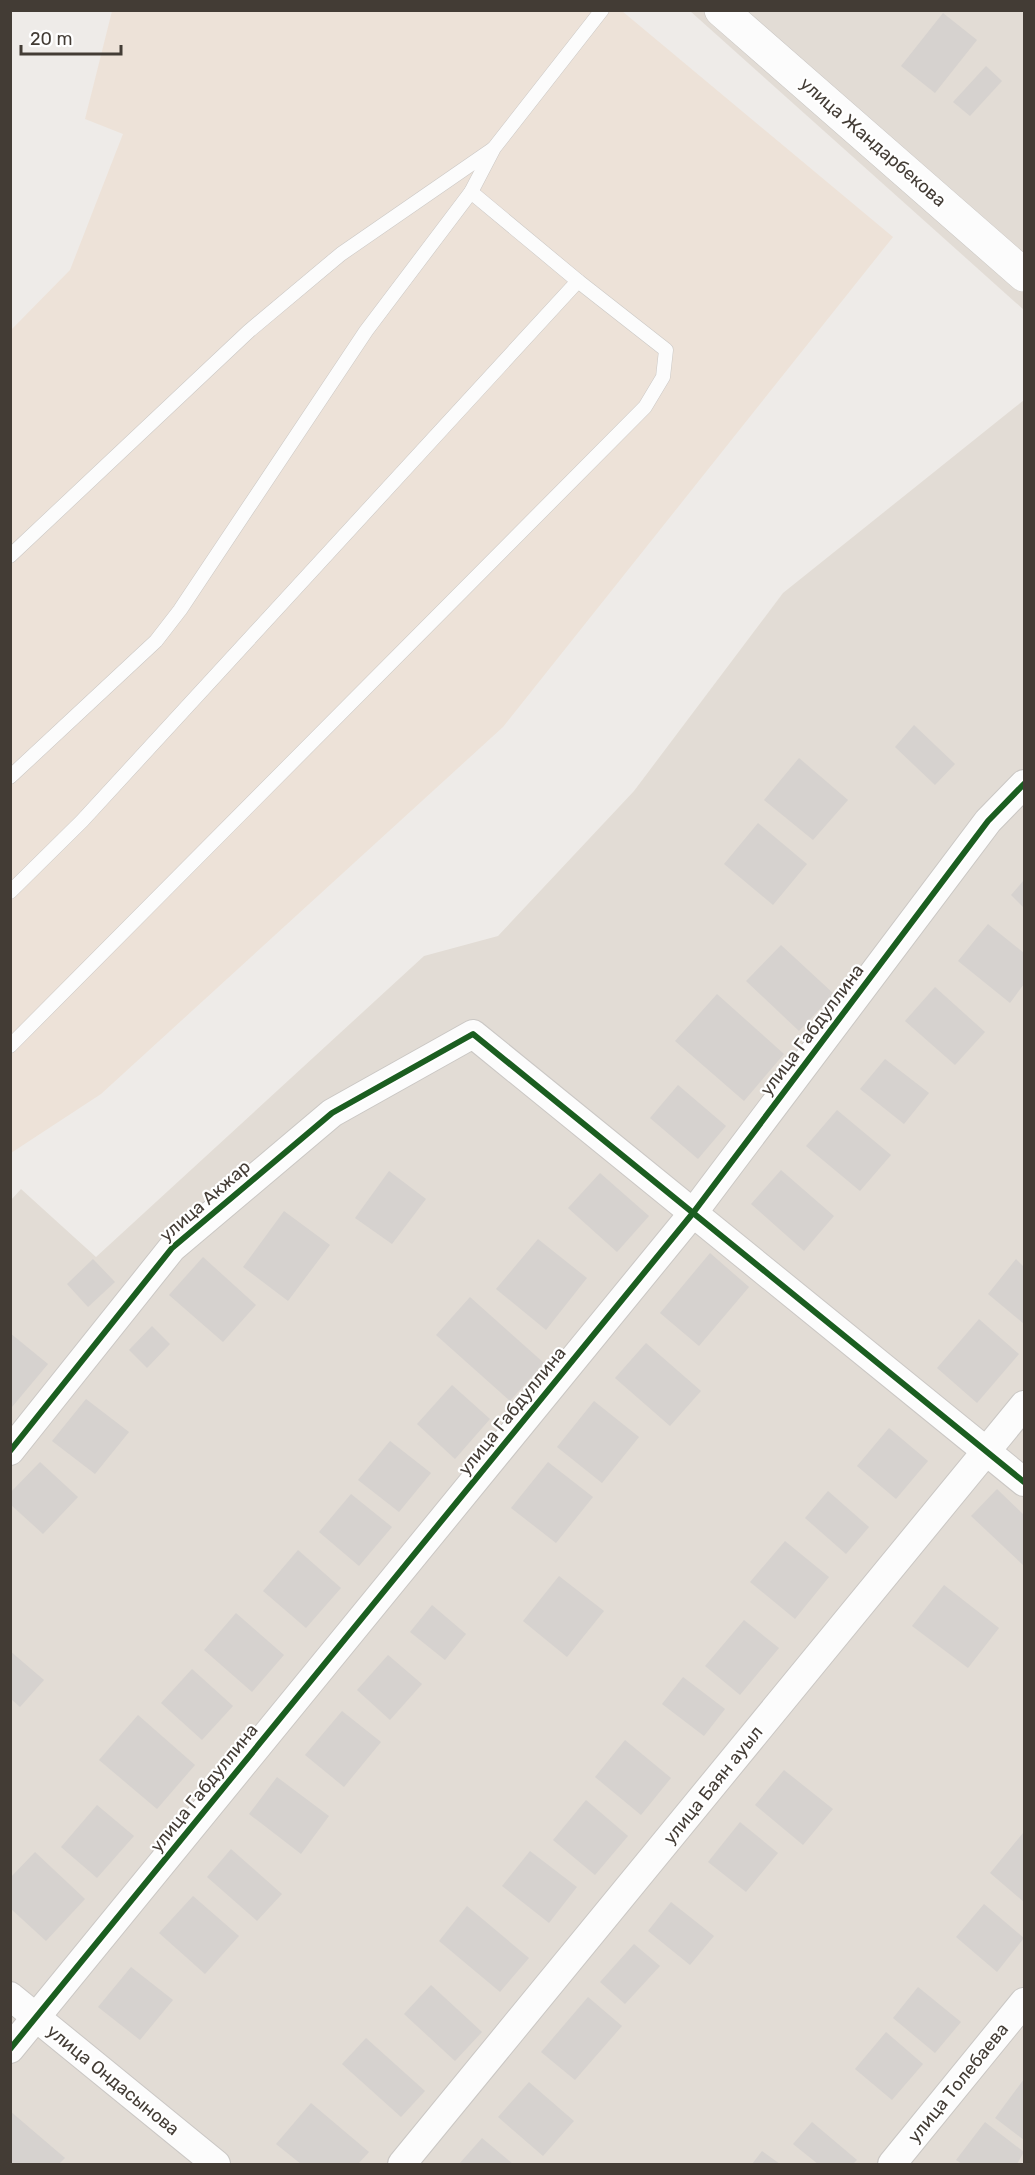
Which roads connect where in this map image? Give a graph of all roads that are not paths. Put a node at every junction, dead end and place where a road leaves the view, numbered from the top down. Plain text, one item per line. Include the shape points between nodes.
1 (602, 10) edge
2 (721, 10) edge
3 (495, 148) junction
4 (471, 192) junction
5 (1024, 275) edge
6 (578, 281) junction
7 (10, 556) edge
8 (10, 777) edge
9 (1024, 784) edge
10 (10, 892) edge
11 (10, 1046) edge
12 (693, 1213) junction
13 (1024, 1405) edge
14 (10, 1451) edge
15 (986, 1452) junction
16 (1024, 1482) edge
17 (10, 1996) edge
18 (1024, 2002) edge
19 (37, 2017) junction
20 (10, 2049) edge
21 (216, 2164) edge
22 (402, 2164) edge
23 (892, 2164) edge

1 - 3 lane
2 - 5 street, улица Жандарбекова
3 - 4 lane
3 - 7 lane via 341,254 268,315
4 - 6 lane
4 - 8 lane via 366,331 156,641
6 - 10 lane via 90,812
6 - 11 lane via 666,350 663,376 645,408
9 - 12 street, улица Габдуллина via 988,821
12 - 14 street, улица Акжар via 474,1034 332,1113 172,1248
12 - 15 street
12 - 19 street, улица Габдуллина
13 - 15 street, улица Баян ауыл
15 - 16 street
15 - 22 street, улица Баян ауыл
17 - 19 street, улица Ондасынова
18 - 23 street, улица Толебаева
19 - 20 street, улица Габдуллина
19 - 21 street, улица Ондасынова

